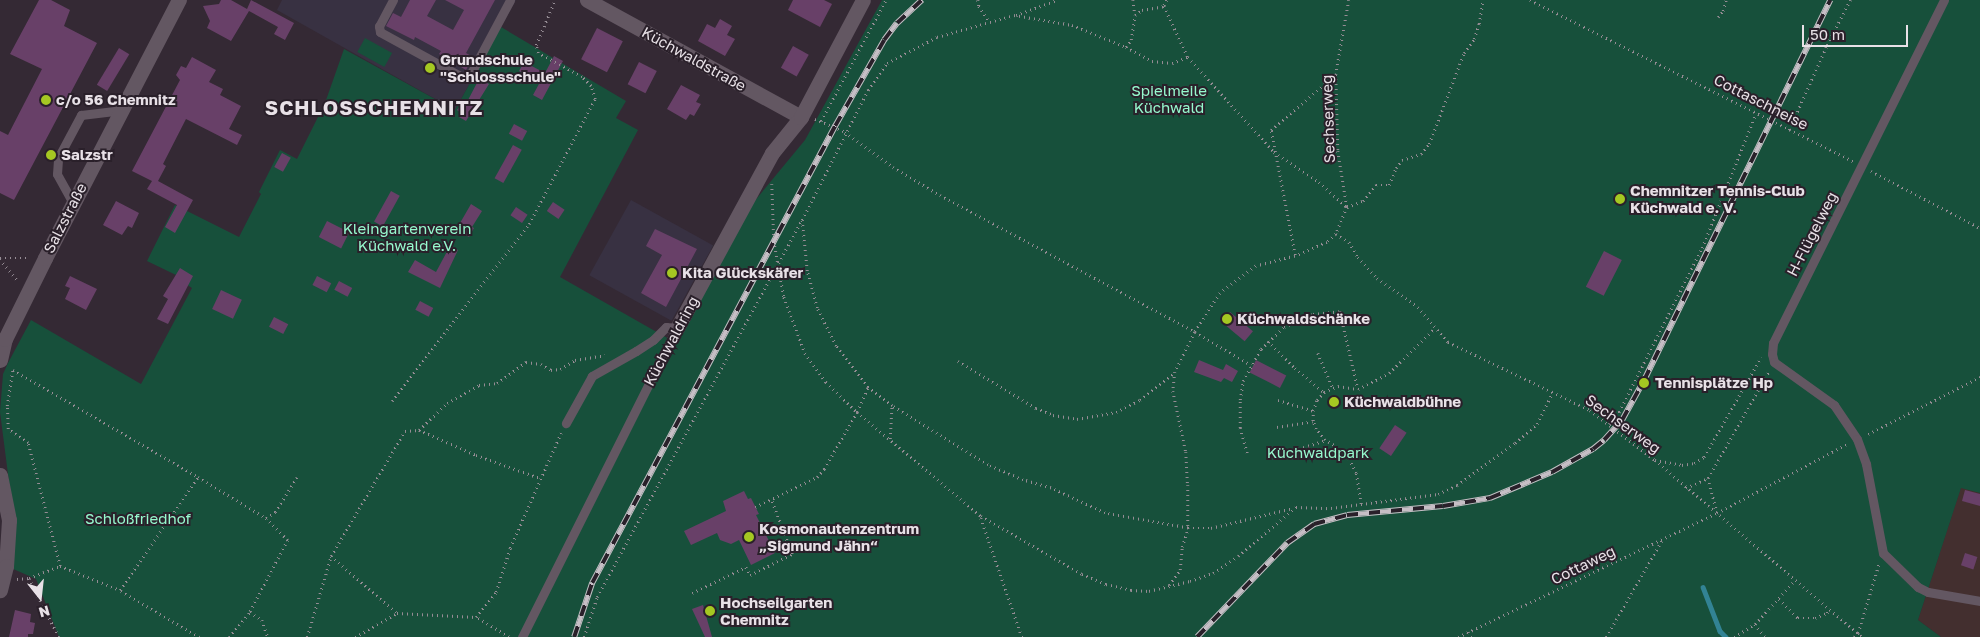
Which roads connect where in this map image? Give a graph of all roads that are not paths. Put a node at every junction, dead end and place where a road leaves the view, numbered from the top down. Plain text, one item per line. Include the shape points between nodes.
1 (179, 0) edge
2 (393, 0) edge
3 (510, 0) edge
4 (587, 0) edge
5 (863, 0) edge
6 (1944, 0) edge
7 (122, 110) junction
8 (801, 117) junction
9 (73, 203) junction
10 (677, 328) junction
11 (0, 359) edge
12 (566, 422) road end
13 (1, 484) edge
14 (1, 584) edge
15 (1980, 601) edge
16 (522, 637) edge

1 - 7 street, Salzstraße
2 - 3 lane via 379,26 380,32 464,78 470,75
4 - 8 street, Küchwaldstraße
5 - 8 street, Küchwaldring
6 - 15 lane, H-Flügelweg via 1773,343 1774,362 1834,405 1857,439 1866,464 1883,553 1918,587 1928,592
7 - 9 street, Salzstraße
7 - 9 lane via 81,115 58,158 57,174
8 - 10 street, Küchwaldring via 772,153
9 - 11 street, Salzstraße via 5,339
10 - 12 lane via 666,327 644,345 592,376
10 - 16 lane, Küchwaldring
13 - 14 street via 9,520

